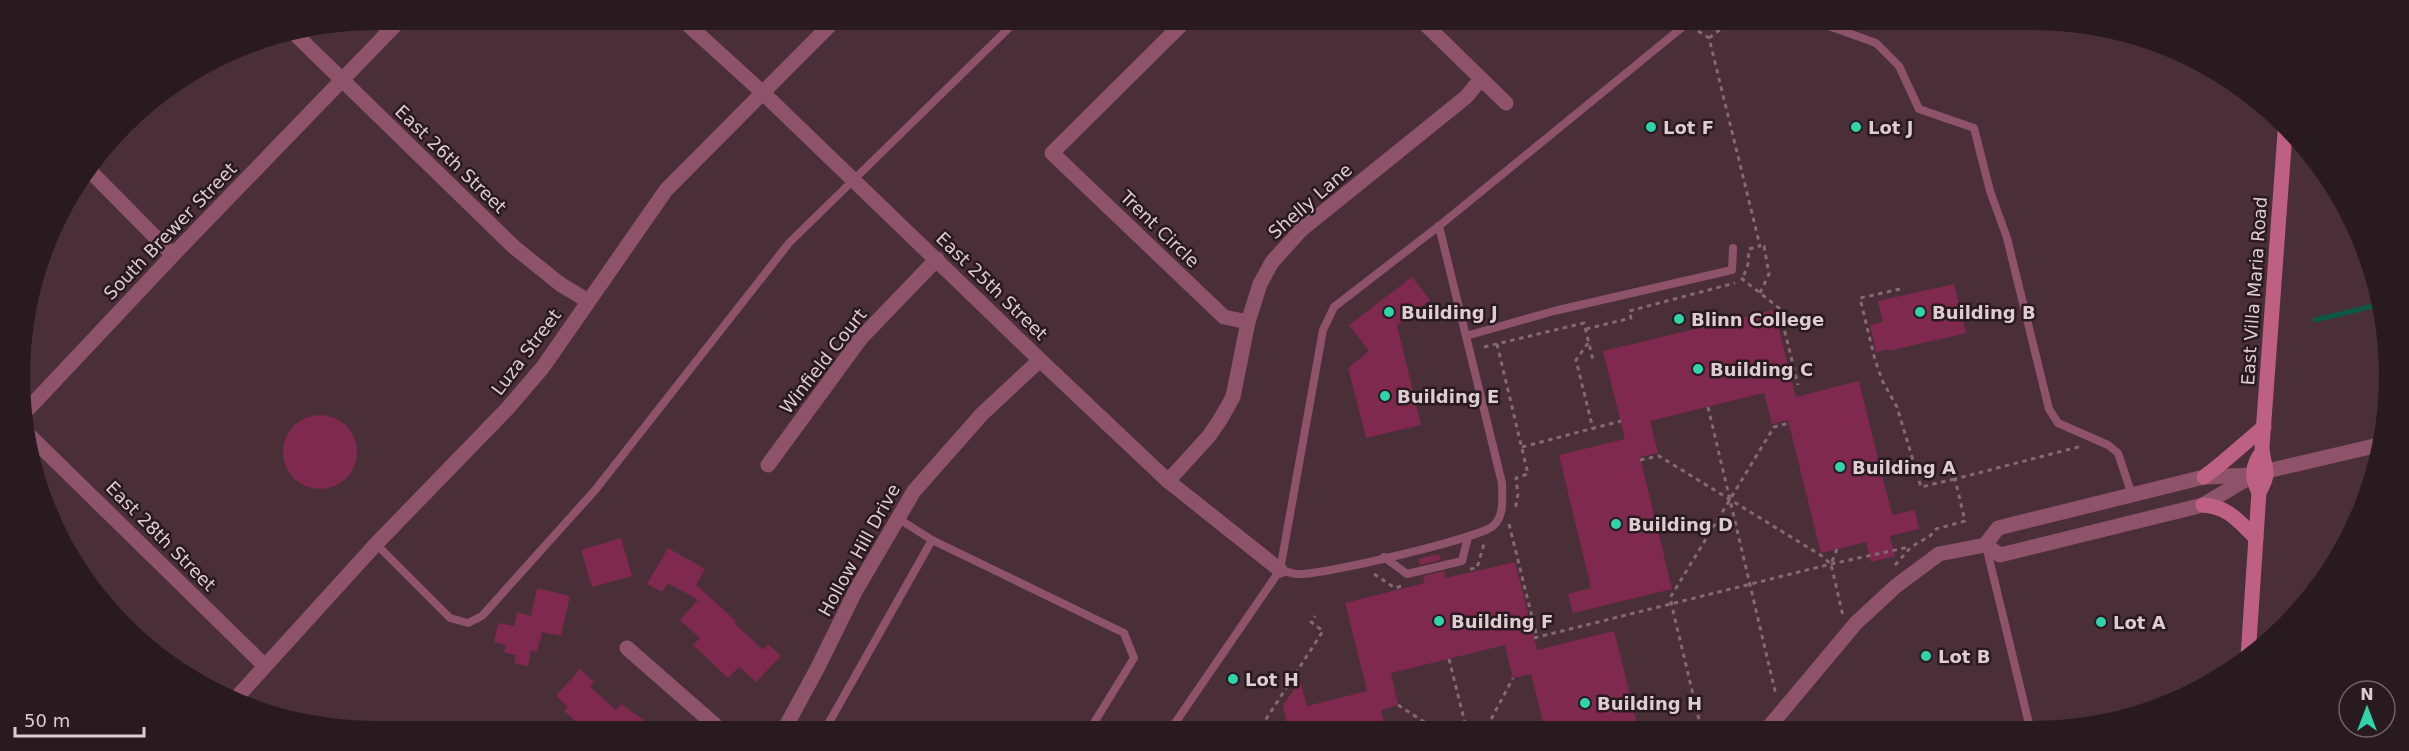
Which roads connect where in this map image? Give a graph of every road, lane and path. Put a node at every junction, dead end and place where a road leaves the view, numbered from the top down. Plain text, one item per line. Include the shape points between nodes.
1 (390, 30) edge
2 (694, 30) edge
3 (825, 30) edge
4 (1007, 30) edge
5 (1176, 30) edge
6 (1431, 30) edge
7 (1679, 30) edge
8 (1719, 30) edge
9 (1840, 30) edge
10 (1698, 31) dead end
11 (1709, 38) junction
12 (300, 39) edge
13 (1481, 79) junction
14 (342, 81) junction
15 (762, 92) junction
16 (1506, 103) dead end
17 (2285, 138) edge
18 (94, 175) edge
19 (855, 179) junction
20 (1439, 226) junction
21 (1760, 246) junction
22 (1733, 248) dead end
23 (173, 255) junction
24 (938, 259) junction
25 (1741, 278) junction
26 (1900, 289) dead end
27 (1760, 293) junction
28 (588, 301) junction
29 (1248, 322) junction
30 (1586, 329) junction
31 (1466, 336) junction
32 (1589, 342) junction
33 (1497, 344) junction
34 (1484, 347) dead end
35 (1040, 360) junction
36 (1593, 360) dead end
37 (1798, 385) dead end
38 (32, 405) edge
39 (1708, 407) dead end
40 (1621, 421) dead end
41 (1789, 423) dead end
42 (2264, 427) junction
43 (1593, 429) junction
44 (37, 443) edge
45 (1522, 447) junction
46 (2371, 447) edge
47 (1641, 460) dead end
48 (768, 465) dead end
49 (2260, 473) junction
50 (2204, 477) junction
51 (1955, 479) dead end
52 (1168, 481) junction
53 (2132, 495) junction
54 (1730, 499) junction
55 (2203, 505) junction
56 (899, 519) junction
57 (1509, 525) junction
58 (1505, 530) dead end
59 (1468, 537) junction
60 (2256, 538) junction
61 (932, 540) junction
62 (1488, 542) dead end
63 (376, 544) junction
64 (1985, 545) junction
65 (1911, 547) dead end
66 (1837, 549) dead end
67 (1384, 557) junction
68 (1831, 564) junction
69 (1280, 570) junction
70 (1467, 570) dead end
71 (1370, 574) dead end
72 (1751, 584) junction
73 (1405, 585) dead end
74 (1671, 603) junction
75 (1315, 616) dead end
76 (1845, 623) dead end
77 (2249, 646) edge
78 (627, 648) dead end
79 (1449, 659) dead end
80 (264, 666) junction
81 (1513, 678) dead end
82 (240, 694) edge
83 (1398, 705) dead end
84 (1780, 716) edge
85 (710, 721) edge
86 (789, 721) edge
87 (830, 721) edge
88 (1095, 721) edge
89 (1176, 721) edge
90 (1265, 721) edge
91 (1423, 721) edge
92 (1464, 721) edge
93 (1490, 721) edge
94 (1699, 721) edge
95 (2028, 721) edge

1 - 14 street, South Brewer Street
2 - 15 street, East 25th Street
3 - 15 street, Luza Street
4 - 19 lane
5 - 29 street, Trent Circle via 1052,153 1224,317
6 - 13 street
7 - 20 lane
8 - 11 path
9 - 53 lane via 1876,43 1899,66 1919,109 1974,128 2007,238 2049,409 2058,423 2118,453
10 - 11 path
11 - 21 path
12 - 14 street, East 26th Street
13 - 16 street
13 - 29 street, Shelly Lane via 1466,97 1301,231 1272,262
14 - 23 street, South Brewer Street
14 - 28 street, East 26th Street via 513,247
15 - 19 street, East 25th Street
15 - 28 street, Luza Street via 666,190
17 - 42 main road, East Villa Maria Road
18 - 23 street
19 - 24 street, East 25th Street
19 - 63 lane via 789,243 596,489 482,616 468,623 450,618
20 - 31 lane
20 - 69 lane via 1334,307 1323,330
21 - 25 path via 1749,249 1748,264
21 - 27 path via 1764,246 1769,274
22 - 31 lane via 1732,270 1554,311
23 - 38 street, South Brewer Street
24 - 35 street, East 25th Street
24 - 48 street, Winfield Court via 861,338
25 - 27 path
25 - 30 path via 1729,286 1629,311 1631,318
26 - 51 path via 1860,298 1875,360 1897,407 1921,487
27 - 37 path via 1779,308
28 - 63 street, Luza Street via 543,368 507,410
29 - 52 street, Shelly Lane via 1233,397 1209,436
30 - 32 path
30 - 33 path via 1584,323
31 - 59 lane via 1502,483 1503,506 1493,526
32 - 36 path
32 - 43 path via 1576,360
33 - 34 path
33 - 45 path
35 - 52 street, East 25th Street
35 - 56 street, Hollow Hill Drive via 961,437 914,491
39 - 54 path
40 - 43 path
41 - 54 path via 1773,427
42 - 49 main road, East Villa Maria Road via 2262,452 2256,460
42 - 50 main road
43 - 45 path
44 - 80 street, East 28th Street
45 - 57 path via 1528,474 1516,478 1517,504
46 - 49 street
47 - 54 path via 1659,456
49 - 50 street
49 - 55 street
49 - 60 main road
50 - 53 street
52 - 69 street, East 25th Street
53 - 64 street via 1998,528
54 - 68 path
54 - 72 path
54 - 74 path via 1670,598
55 - 60 main road via 2218,506
55 - 64 street via 2000,555
56 - 61 lane
56 - 86 street, Hollow Hill Drive via 856,590
57 - 58 path
57 - 74 path via 1536,638
59 - 67 lane
59 - 67 lane via 1462,561 1407,574
60 - 77 main road
61 - 87 lane
61 - 88 lane via 1124,633 1134,657
62 - 70 path via 1482,545 1477,568
63 - 80 street, Luza Street
64 - 84 street via 1939,554 1896,586 1856,623
64 - 95 lane
65 - 68 path
66 - 68 path
67 - 69 lane via 1329,571 1298,574
68 - 72 path
68 - 76 path
69 - 89 lane
71 - 73 path via 1395,588
72 - 74 path
72 - 84 path
74 - 94 path
75 - 90 path via 1311,622 1323,631
78 - 85 street
79 - 92 path
80 - 82 street, Luza Street
81 - 93 path
83 - 91 path

